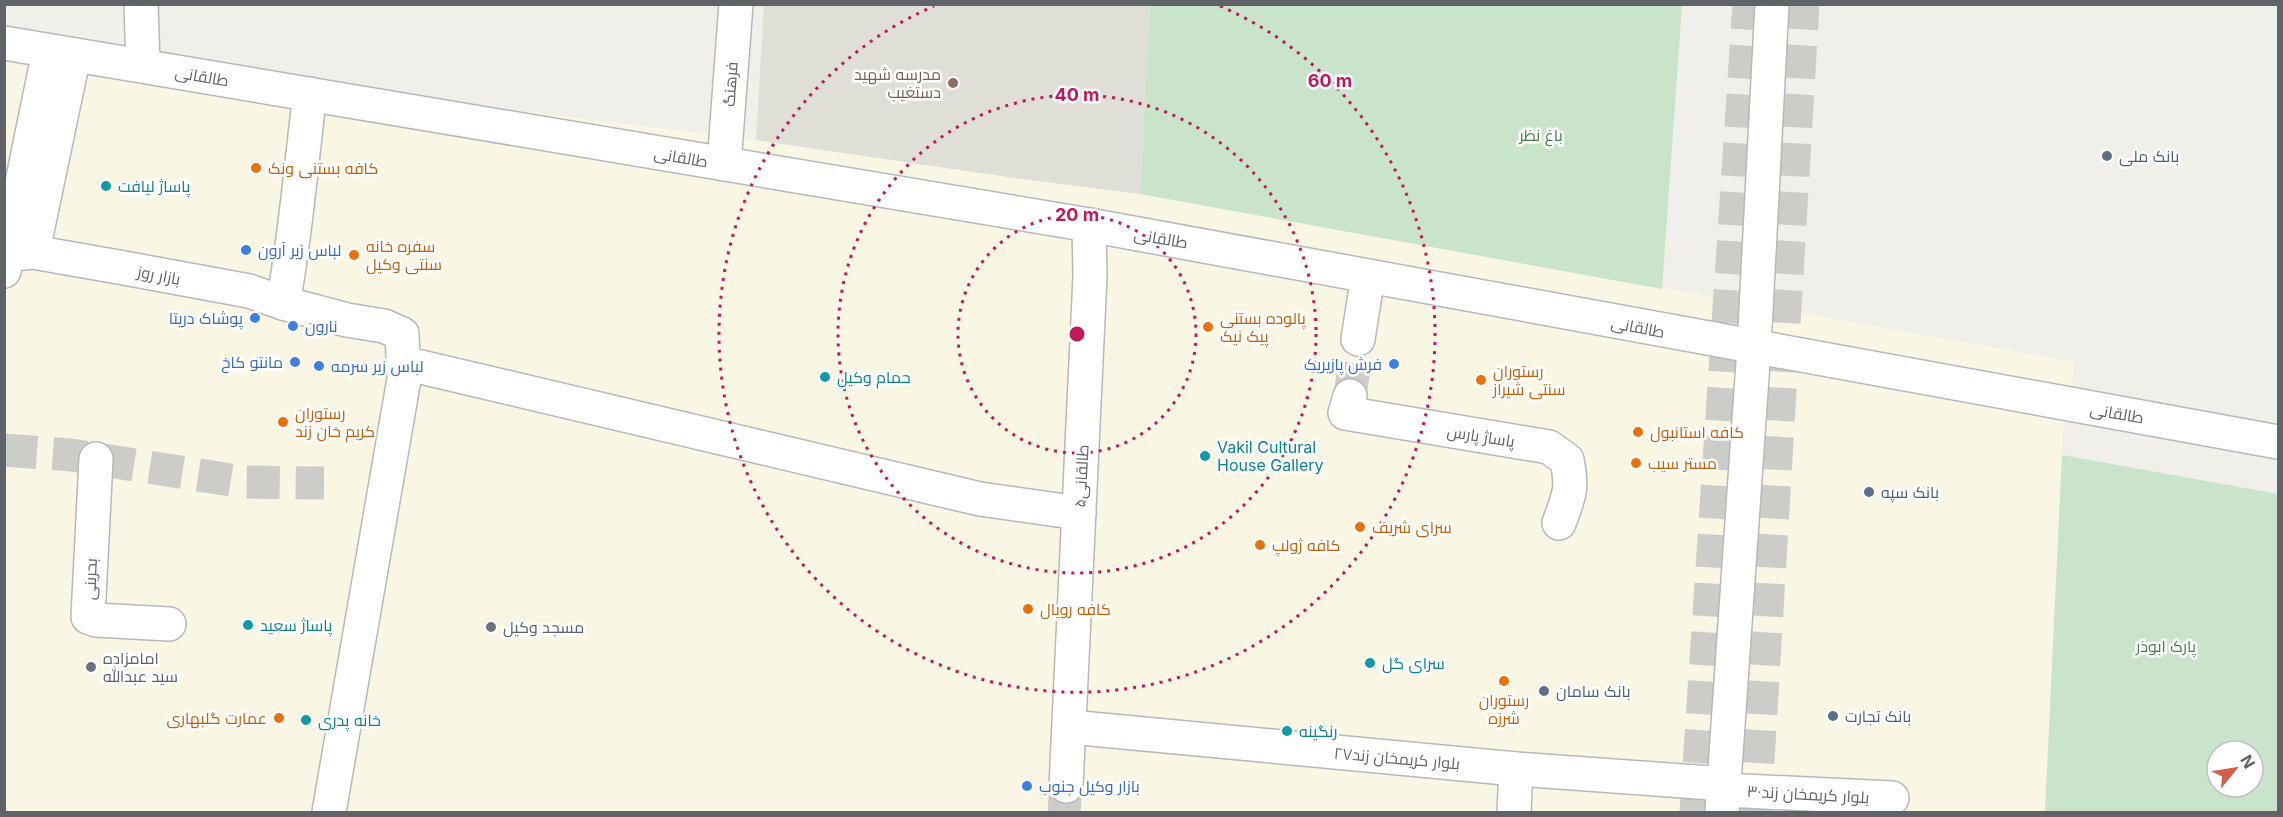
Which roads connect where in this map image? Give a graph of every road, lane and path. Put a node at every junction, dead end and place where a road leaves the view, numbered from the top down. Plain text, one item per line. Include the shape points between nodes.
1 (141, 4) edge
2 (736, 4) edge
3 (1772, 4) edge
4 (4, 43) edge
5 (62, 53) junction
6 (143, 66) junction
7 (310, 94) junction
8 (724, 164) junction
9 (1089, 225) junction
10 (15, 259) edge
11 (1368, 276) junction
12 (284, 303) junction
13 (1358, 339) tunnel mouth
14 (1754, 348) junction
15 (404, 363) junction
16 (1350, 396) tunnel mouth
17 (2278, 442) edge
18 (96, 459) dead end
19 (1079, 513) junction
20 (1559, 523) dead end
21 (169, 624) dead end
22 (1070, 727) junction
23 (1516, 769) junction
24 (1066, 786) tunnel mouth
25 (1724, 795) edge
26 (1892, 798) dead end
27 (329, 813) edge
28 (1514, 813) edge

1 - 6 street
2 - 8 street, فرهنگ
3 - 14 street
4 - 5 street, طالقانی
5 - 6 street, طالقانی
5 - 10 street, بازار روز
6 - 7 street, طالقانی
7 - 8 street, طالقانی
7 - 12 street
8 - 9 street, طالقانی
9 - 11 street, طالقانی
9 - 19 street, طالقانی۵
10 - 12 street, بازار روز via 249,291
11 - 13 street
11 - 14 street, طالقانی
12 - 15 street, بازار روز via 384,326 402,334
14 - 17 street, طالقانی
14 - 25 street
15 - 19 street via 980,499
15 - 27 street via 405,379
16 - 20 street, پاساژ پارس via 1346,414 1549,447 1567,460 1571,480
18 - 21 street, بحرینی via 88,617
19 - 22 street, طالقانی۵
22 - 23 street, بلوار کریمخان زند۲۷
22 - 24 street, طالقانی۵
23 - 25 street, بلوار کریمخان زند۲۷
23 - 28 street
25 - 26 street, بلوار کریمخان زند۳۰

